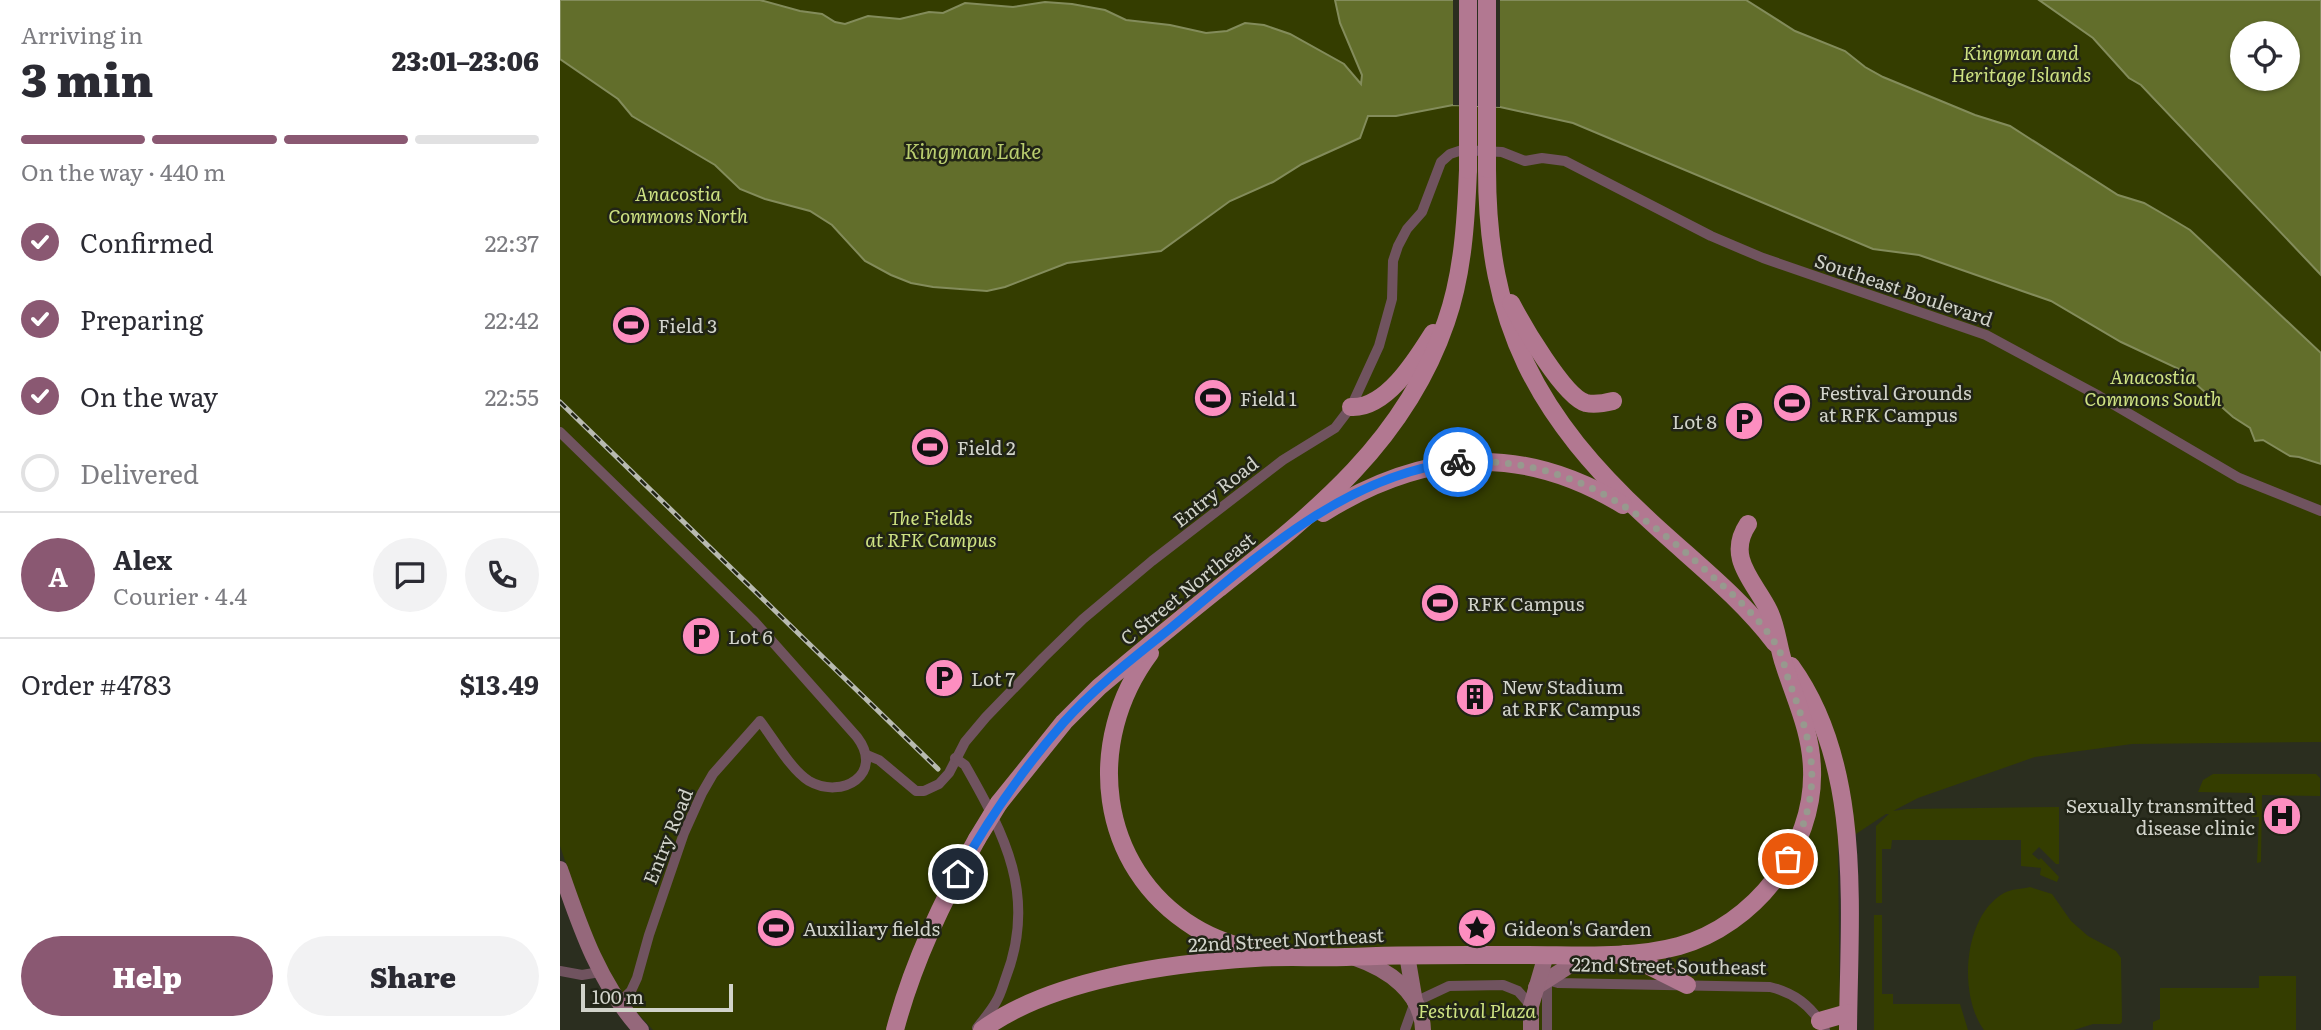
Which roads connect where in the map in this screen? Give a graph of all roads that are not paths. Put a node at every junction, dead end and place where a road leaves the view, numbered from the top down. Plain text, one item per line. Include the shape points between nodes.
1 (1468, 0) edge
2 (1487, 0) edge
3 (1502, 152) joint
4 (1491, 248) junction
5 (1456, 286) junction
6 (1613, 401) dead end
7 (1350, 407) junction
8 (560, 432) edge
9 (2321, 511) edge
10 (1653, 523) junction
11 (1748, 524) dead end
12 (1278, 541) junction
13 (1154, 645) junction
14 (1778, 647) junction
15 (1806, 704) junction
16 (867, 755) junction
17 (955, 758) junction
18 (560, 869) edge
19 (1200, 930) junction
20 (1625, 954) junction
21 (1407, 955) junction
22 (1479, 955) joint
23 (1546, 955) junction
24 (1586, 955) junction
25 (1282, 957) junction
26 (1349, 957) junction
27 (1226, 960) junction
28 (560, 971) edge
29 (600, 972) junction
30 (1542, 983) junction
31 (1687, 985) junction
32 (1415, 1002) junction
33 (619, 1003) junction
34 (1531, 1006) junction
35 (1848, 1021) edge
36 (1822, 1026) edge
37 (641, 1030) edge
38 (895, 1030) edge
39 (976, 1030) edge
40 (982, 1030) edge
41 (1405, 1030) edge
42 (1423, 1030) edge
43 (1531, 1030) edge
44 (1547, 1030) edge

1 - 5 main road, C Street Northeast, bridge via 1468,170
2 - 4 main road, bridge
3 - 7 street, Entry Road via 1462,150 1441,162 1422,212 1398,246 1388,322
3 - 9 street, Southeast Boulevard via 1525,161 1565,161 1763,258 1986,335 2239,478
4 - 6 main road via 1517,314 1574,396 1584,403
4 - 10 main road via 1505,311 1537,387 1582,452
5 - 7 main road via 1439,325 1402,377 1380,399
5 - 12 main road, C Street Northeast via 1433,358 1392,428 1334,492
7 - 17 street, Entry Road via 1335,428 1283,460 1069,632 986,717
8 - 16 street, Entry Road via 754,621 857,737
10 - 12 main road via 1601,492 1562,476 1525,466 1473,461 1427,467 1381,482
10 - 14 main road via 1735,596
11 - 14 main road via 1741,535 1740,556 1770,612
12 - 13 main road, C Street Northeast
13 - 19 main road via 1120,705 1108,766 1110,798 1129,857 1150,888
13 - 38 main road, C Street Northeast, bridge via 1099,687 1064,722 999,803 932,927
14 - 15 main road
15 - 20 main road, 22nd Street Southeast via 1812,758 1809,804 1783,869 1762,895 1724,926 1657,951
15 - 35 main road via 1835,765 1846,834
16 - 17 street, Entry Road via 924,791 939,784
16 - 33 street, Entry Road via 866,768 855,782 819,785 800,774 760,721 702,793 684,833 637,978
17 - 39 street via 965,765 1005,840 1016,877 1020,917 1015,954 997,1001
18 - 29 main road
19 - 25 main road
19 - 27 main road
20 - 24 main road, 22nd Street Southeast
20 - 31 main road
21 - 22 main road, 22nd Street Northeast
21 - 26 main road, 22nd Street Northeast
21 - 32 main road
22 - 23 main road, 22nd Street Southeast
23 - 24 main road, 22nd Street Southeast
23 - 30 main road
24 - 30 main road
25 - 26 main road, 22nd Street Northeast
25 - 27 main road, 22nd Street Northeast
26 - 32 main road via 1387,971
27 - 40 main road, 22nd Street Northeast via 1083,985 1026,1004
28 - 29 street
29 - 33 main road
30 - 31 street, 22nd Street Southeast
30 - 34 main road
30 - 44 street
31 - 36 street, 22nd Street Southeast via 1778,988 1800,999
32 - 34 street via 1450,985 1478,985 1507,986
32 - 41 street
32 - 42 main road
33 - 37 main road
34 - 43 main road
35 - 36 main road

